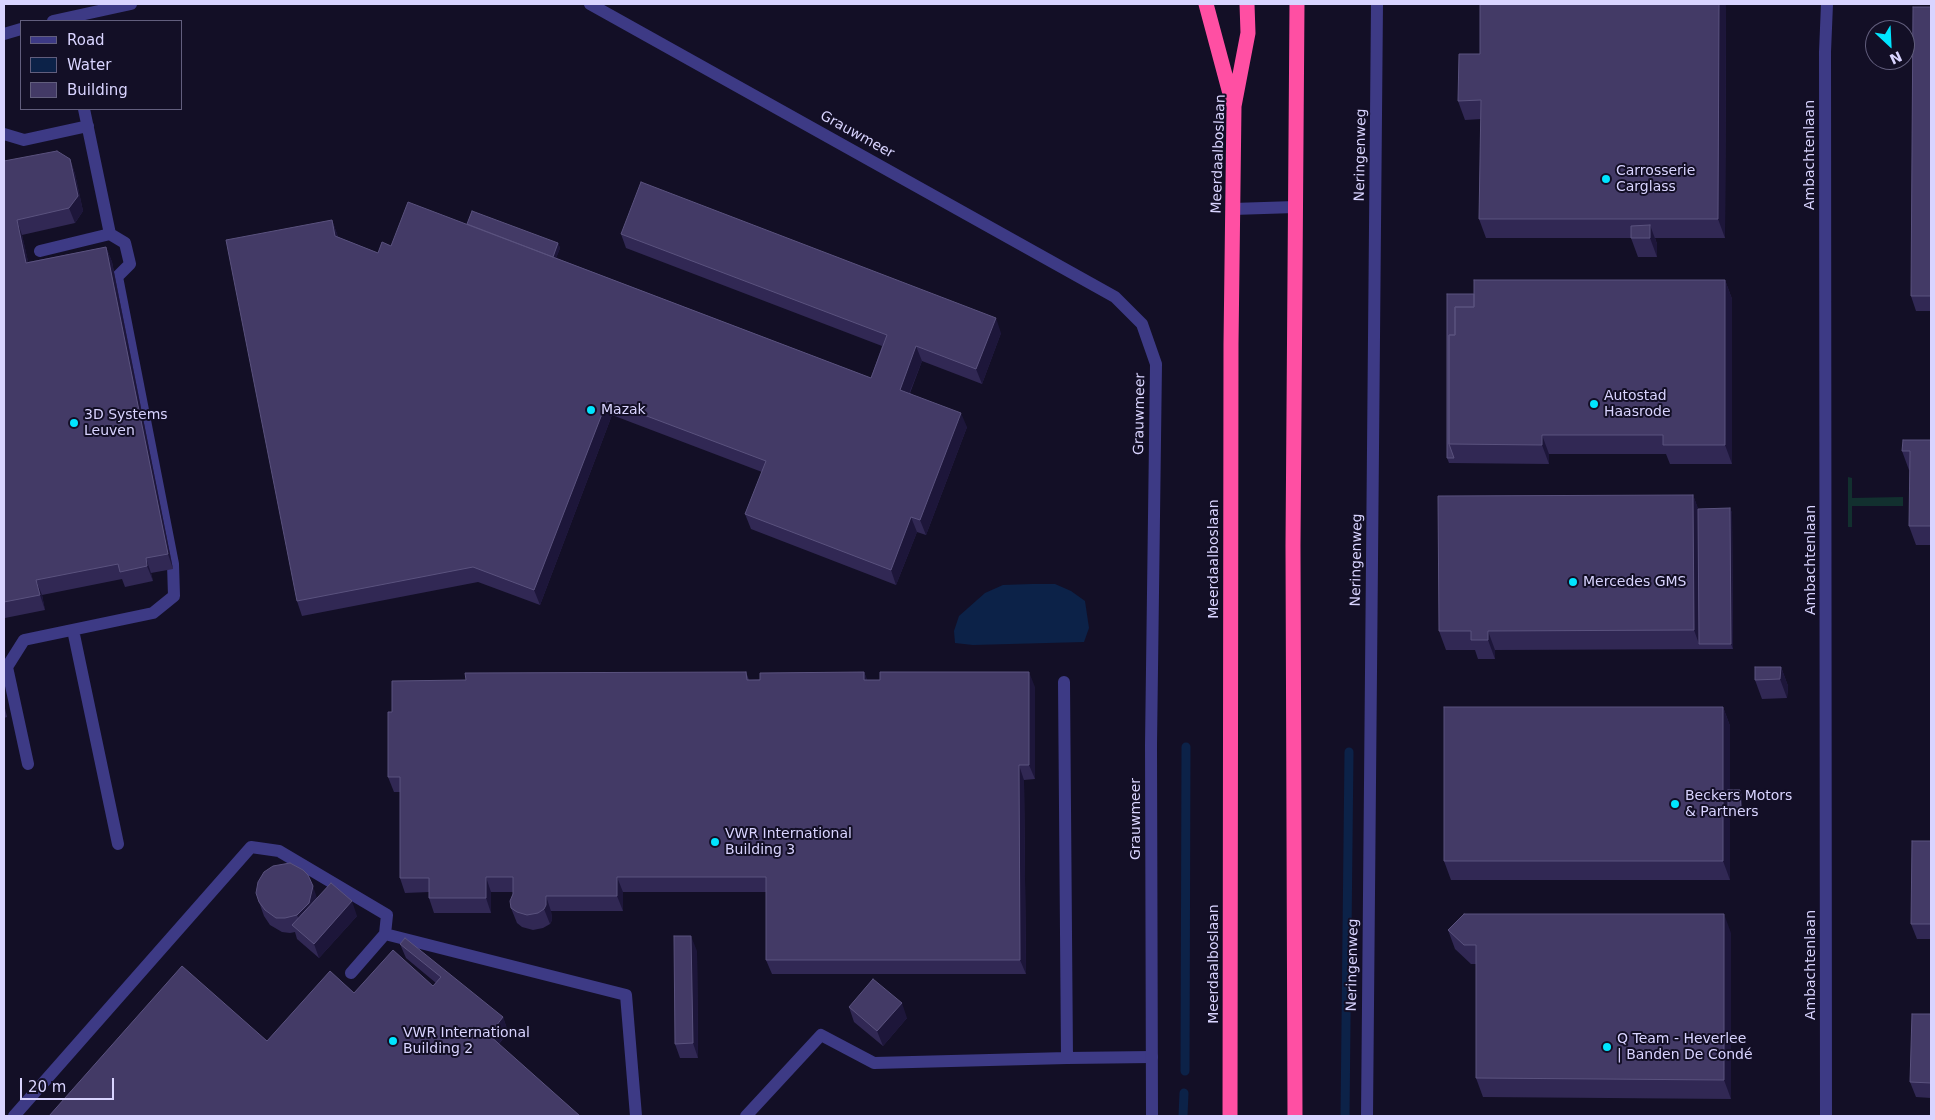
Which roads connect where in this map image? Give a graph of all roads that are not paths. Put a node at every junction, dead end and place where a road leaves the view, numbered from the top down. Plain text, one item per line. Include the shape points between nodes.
1 (132, 4) edge
2 (590, 4) edge
3 (1206, 4) edge
4 (1247, 4) edge
5 (1297, 4) edge
6 (1377, 4) edge
7 (1828, 4) edge
8 (62, 20) edge
9 (20, 30) edge
10 (4, 34) edge
11 (1234, 106) junction
12 (84, 110) edge
13 (88, 126) junction
14 (4, 134) edge
15 (1296, 208) junction
16 (1233, 209) junction
17 (110, 234) junction
18 (40, 251) dead end
19 (73, 630) junction
20 (1064, 682) dead end
21 (28, 764) dead end
22 (118, 844) dead end
23 (385, 934) junction
24 (351, 973) dead end
25 (1152, 1057) junction
26 (1067, 1058) junction
27 (14, 1116) edge
28 (636, 1116) edge
29 (746, 1116) edge
30 (1152, 1116) edge
31 (1230, 1116) edge
32 (1295, 1116) edge
33 (1367, 1116) edge
34 (1826, 1116) edge

1 - 8 street
2 - 25 street, Grauwmeer via 1115,297 1142,324 1156,364 1151,745
3 - 11 highway
4 - 11 highway, Meerdaalboslaan via 1248,33
5 - 15 highway
6 - 33 street, Neringenweg
7 - 34 street, Ambachtenlaan via 1825,52
9 - 10 street
11 - 16 highway, Meerdaalboslaan
12 - 13 street
13 - 14 street via 24,140
13 - 17 street
15 - 16 street
15 - 32 highway via 1293,535
16 - 31 highway, Meerdaalboslaan
17 - 18 street
17 - 19 street via 125,242 130,264 117,277 173,564 174,596 153,613
19 - 21 street via 24,640 7,667
19 - 22 street
20 - 26 street
23 - 24 street
23 - 27 street via 387,916 279,851 251,847
23 - 28 street via 626,995
25 - 26 street
25 - 30 street, Grauwmeer
26 - 29 street via 874,1063 821,1035

